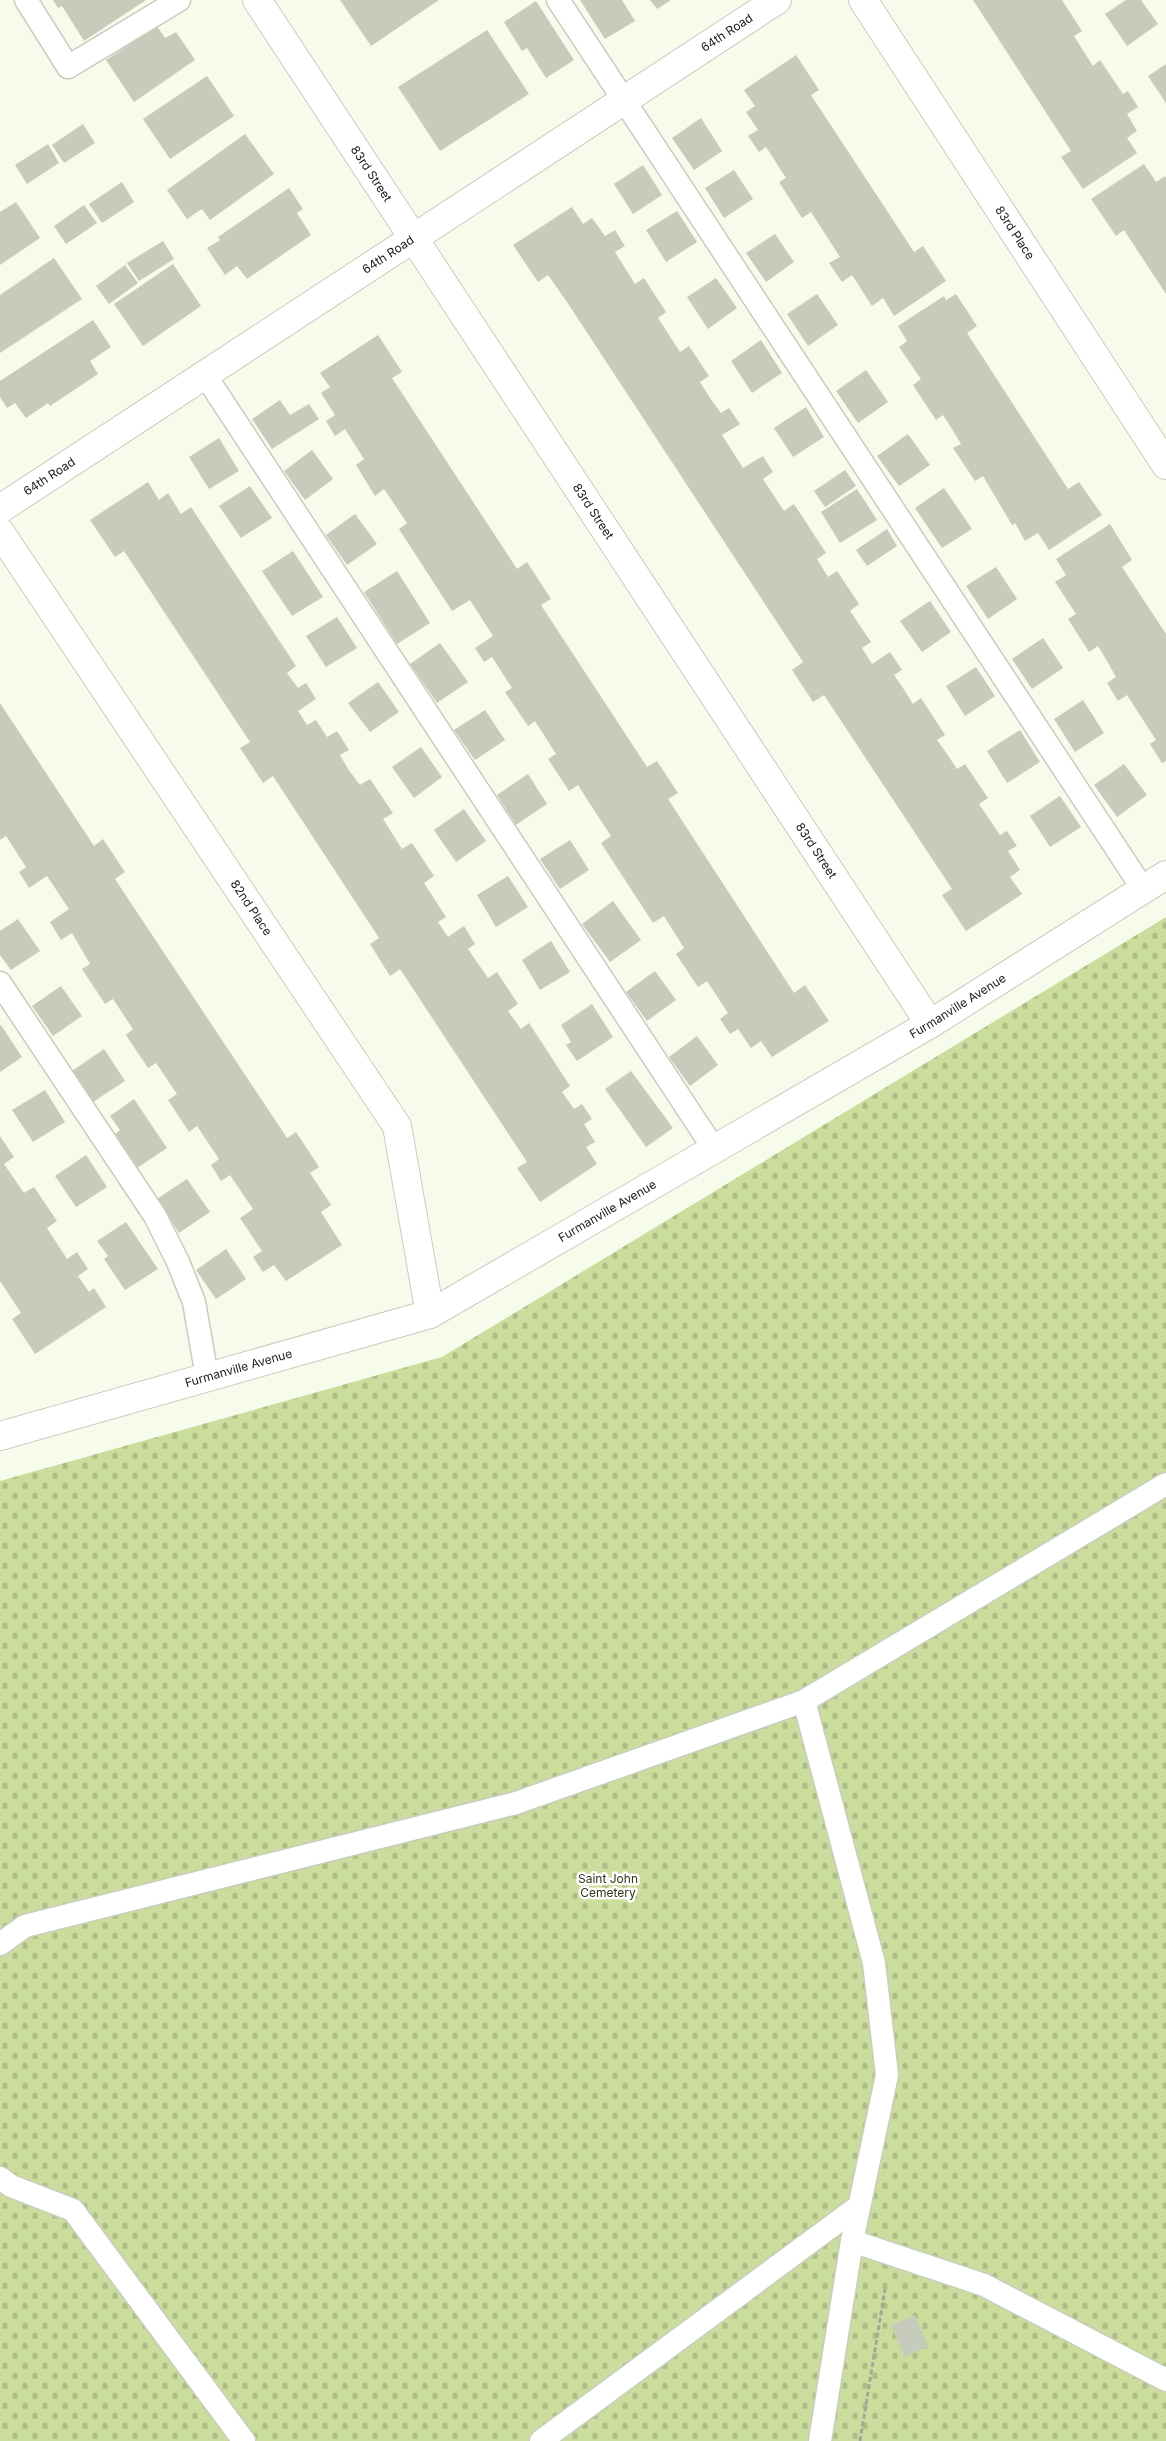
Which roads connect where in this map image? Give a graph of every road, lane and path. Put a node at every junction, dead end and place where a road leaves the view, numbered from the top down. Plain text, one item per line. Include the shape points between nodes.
1 (26, 0) edge
2 (179, 0) edge
3 (257, 0) edge
4 (558, 0) edge
5 (777, 0) edge
6 (863, 0) edge
7 (625, 100) junction
8 (414, 239) junction
9 (205, 375) junction
10 (1166, 465) edge
11 (0, 509) edge
12 (0, 532) edge
13 (1166, 875) edge
14 (1143, 889) junction
15 (0, 984) edge
16 (930, 1024) junction
17 (714, 1149) junction
18 (430, 1314) junction
19 (207, 1377) junction
20 (0, 1436) edge
21 (1166, 1484) edge
22 (804, 1701) junction
23 (0, 1944) edge
24 (0, 2178) edge
25 (859, 2206) junction
26 (852, 2241) junction
27 (890, 2254) junction
28 (1166, 2380) edge
29 (244, 2441) edge
30 (541, 2441) edge
31 (820, 2441) edge
32 (860, 2441) edge

1 - 2 lane via 68,67
3 - 8 street, 83rd Street
4 - 7 lane
5 - 7 street, 64th Road
6 - 10 street, 83rd Place
7 - 8 street, 64th Road
7 - 14 lane
8 - 9 street, 64th Road
8 - 16 street, 83rd Street
9 - 11 street, 64th Road
9 - 17 lane
12 - 18 street, 82nd Place via 397,1126
13 - 14 street, Furmanville Avenue
14 - 16 street, Furmanville Avenue
15 - 19 lane via 155,1216 194,1302
16 - 17 street, Furmanville Avenue
17 - 18 street, Furmanville Avenue
18 - 19 street, Furmanville Avenue
19 - 20 street, Furmanville Avenue
21 - 22 lane
22 - 23 lane via 516,1803 25,1926
22 - 25 lane via 874,1963 887,2075
24 - 29 lane via 11,2186 73,2210
25 - 26 lane
25 - 30 lane
26 - 27 lane
26 - 31 lane
27 - 28 lane via 984,2285
27 - 32 path

